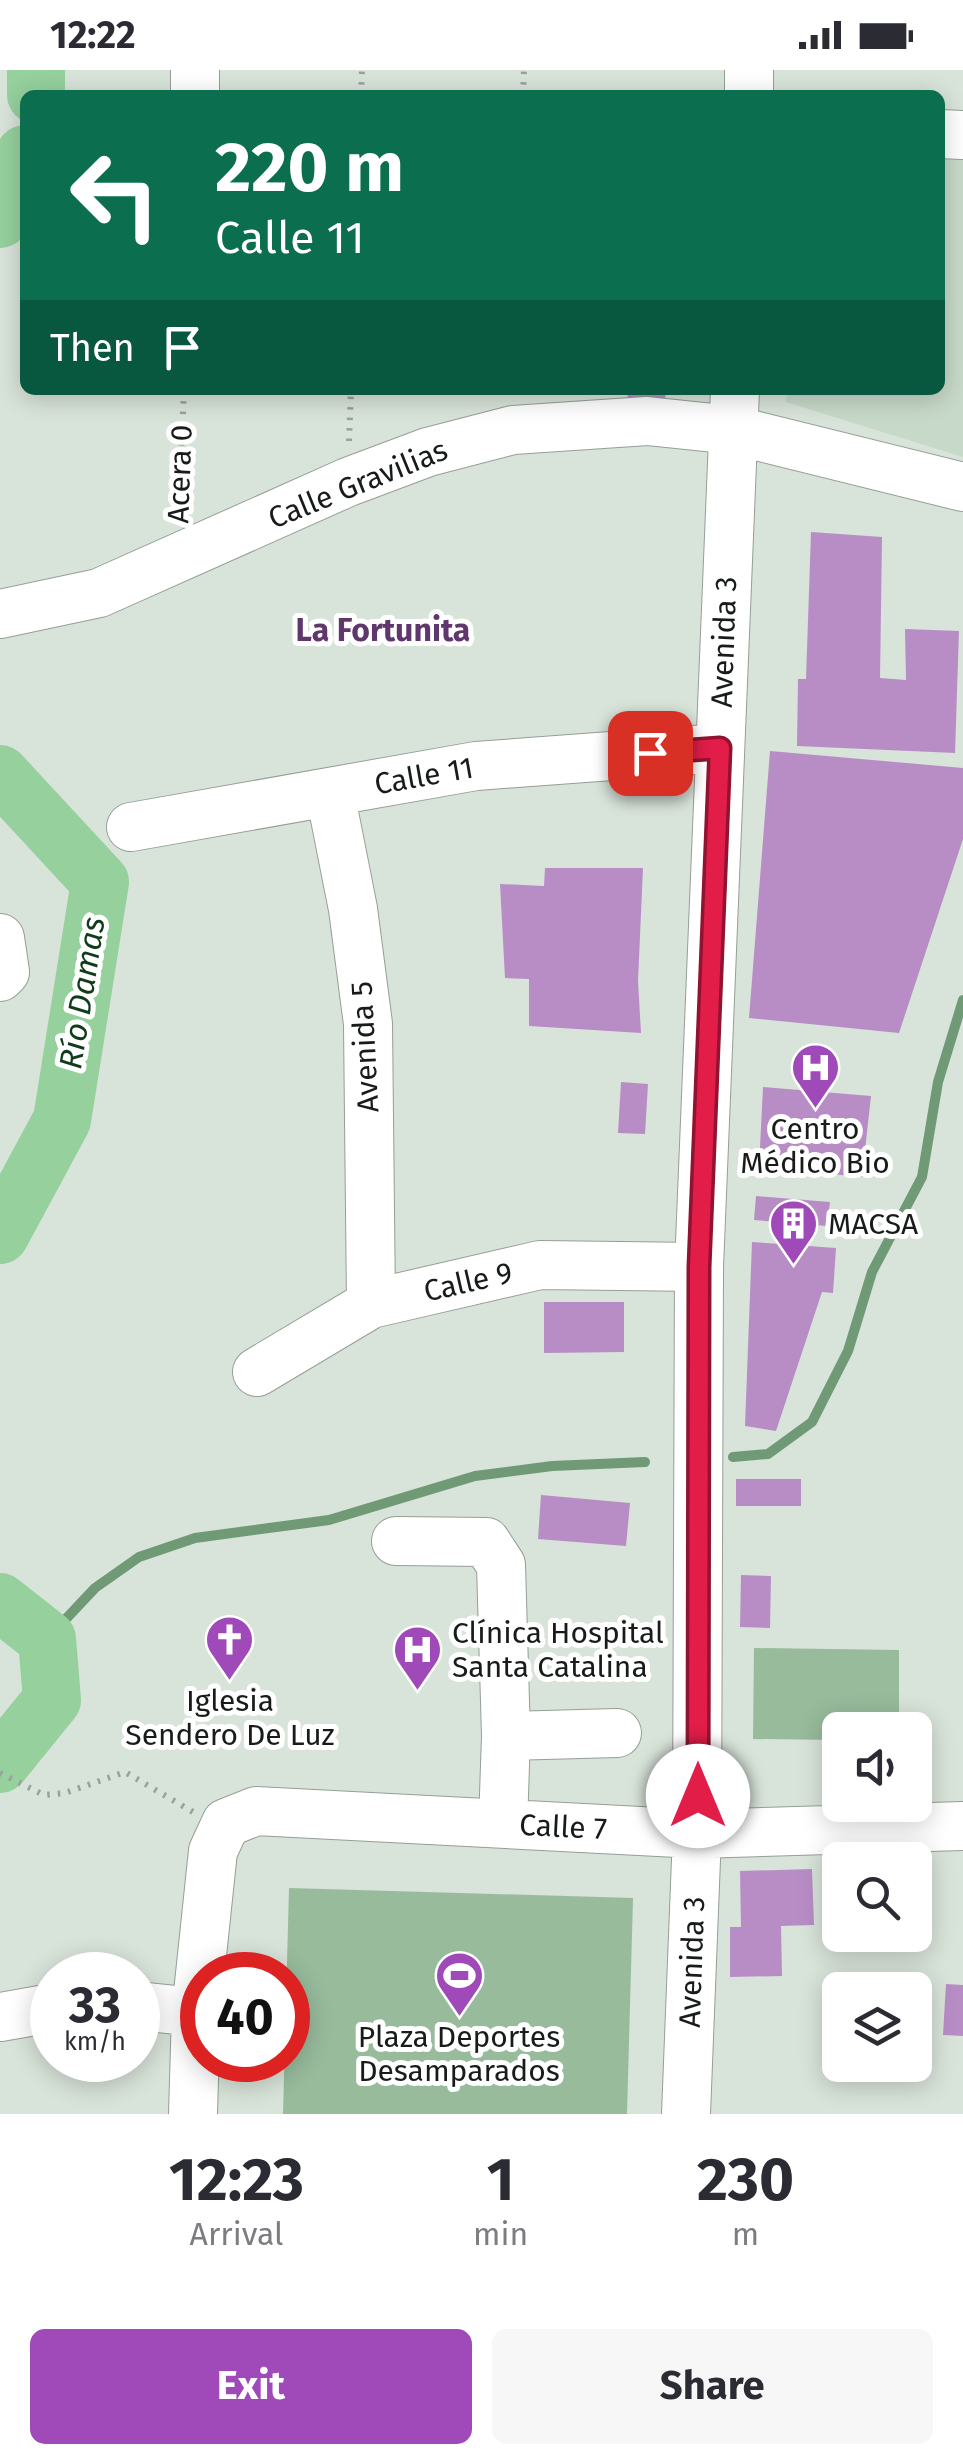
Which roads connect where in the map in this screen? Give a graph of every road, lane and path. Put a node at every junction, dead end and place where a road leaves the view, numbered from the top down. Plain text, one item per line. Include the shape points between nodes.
1 (184, 395) edge
2 (734, 410) edge
3 (963, 488) edge
4 (177, 558) junction
5 (0, 614) edge
6 (720, 748) junction
7 (330, 793) junction
8 (131, 827) dead end
9 (0, 938) edge
10 (0, 977) edge
11 (699, 1267) junction
12 (371, 1304) junction
13 (257, 1372) dead end
14 (396, 1541) dead end
15 (617, 1733) dead end
16 (506, 1736) junction
17 (0, 1773) edge
18 (226, 1823) junction
19 (502, 1824) junction
20 (963, 1826) edge
21 (697, 1834) junction
22 (202, 1952) edge
23 (30, 2012) edge
24 (0, 2018) edge
25 (194, 2082) edge
26 (193, 2114) edge
27 (686, 2114) edge

1 - 4 path, Acera 0
2 - 3 street, Calle Gravilias
2 - 4 street, Calle Gravilias via 512,430 428,452
2 - 6 street, Avenida 3
4 - 5 street, Calle Gravilias via 99,593
6 - 7 street, Calle 11 via 476,766
6 - 11 street, Avenida 3
7 - 8 street, Calle 11
7 - 12 street, Avenida 5 via 368,1024
9 - 10 street
11 - 12 street, Calle 9 via 540,1265
11 - 21 street, Avenida 3
12 - 13 street, Calle 9
14 - 16 street via 486,1542 495,1552 501,1565
15 - 16 street
16 - 19 street
17 - 18 path via 44,1795 125,1772 191,1811
18 - 19 street, Calle 7 via 256,1811
18 - 22 street via 213,1852
19 - 21 street, Calle 7
20 - 21 street, Calle 7
21 - 27 street, Avenida 3
23 - 24 street
25 - 26 street

